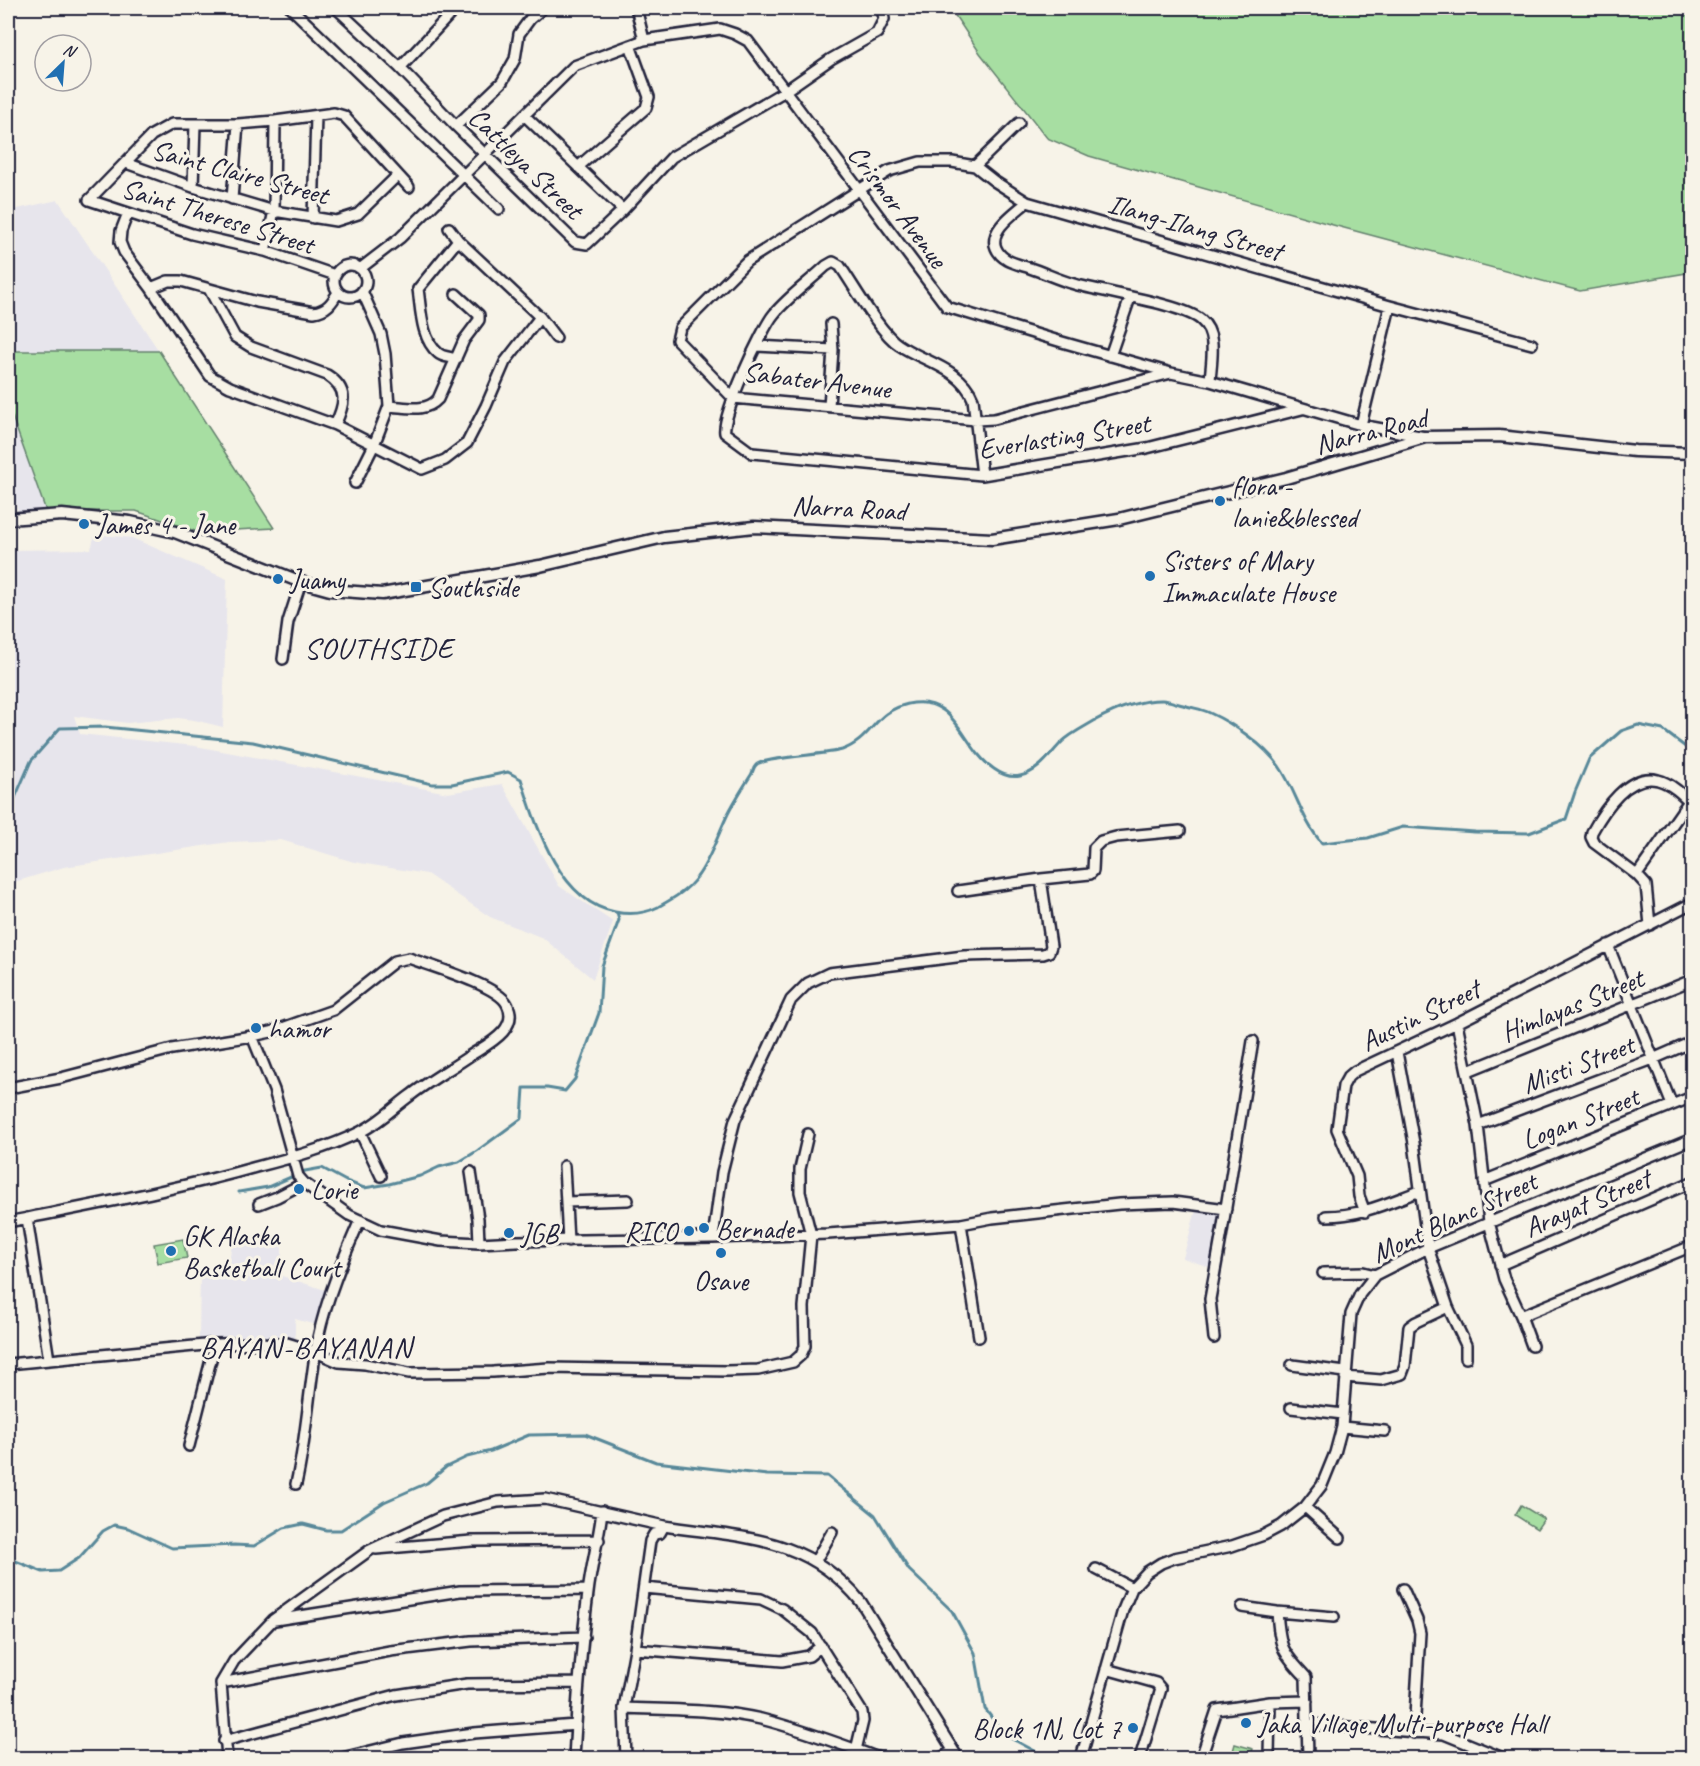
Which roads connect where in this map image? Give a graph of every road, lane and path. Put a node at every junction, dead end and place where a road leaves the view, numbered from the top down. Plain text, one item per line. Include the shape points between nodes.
1 (291, 8) edge
2 (336, 8) edge
3 (456, 8) edge
4 (543, 8) edge
5 (636, 8) edge
6 (882, 8) edge
7 (644, 40) junction
8 (630, 45) junction
9 (400, 68) junction
10 (785, 91) junction
11 (524, 115) junction
12 (316, 116) junction
13 (275, 121) junction
14 (1018, 123) dead end
15 (195, 124) junction
16 (238, 124) junction
17 (456, 126) junction
18 (485, 155) junction
19 (126, 163) junction
20 (975, 166) junction
21 (578, 167) junction
22 (398, 175) junction
23 (464, 175) junction
24 (193, 187) junction
25 (409, 187) dead end
26 (858, 190) junction
27 (232, 199) junction
28 (1027, 202) junction
29 (499, 209) dead end
30 (623, 210) junction
31 (274, 211) junction
32 (128, 213) junction
33 (314, 218) junction
34 (448, 228) dead end
35 (458, 240) junction
36 (265, 251) junction
37 (361, 268) junction
38 (335, 275) junction
39 (151, 288) junction
40 (209, 289) junction
41 (362, 291) junction
42 (338, 292) junction
43 (456, 294) dead end
44 (1130, 298) junction
45 (1390, 306) junction
46 (540, 317) junction
47 (831, 324) dead end
48 (556, 338) dead end
49 (1532, 344) dead end
50 (757, 346) junction
51 (833, 350) junction
52 (1110, 356) junction
53 (456, 359) junction
54 (337, 368) dead end
55 (1171, 373) junction
56 (333, 379) junction
57 (1210, 381) junction
58 (733, 398) junction
59 (389, 406) junction
60 (829, 406) junction
61 (1305, 409) junction
62 (976, 420) junction
63 (335, 425) junction
64 (1361, 425) junction
65 (1425, 436) junction
66 (374, 445) junction
67 (1692, 453) edge
68 (982, 475) junction
69 (355, 483) dead end
70 (8, 519) edge
71 (301, 582) junction
72 (283, 659) dead end
73 (1691, 802) edge
74 (1180, 831) dead end
75 (1637, 875) junction
76 (1041, 879) junction
77 (958, 891) dead end
78 (1692, 903) edge
79 (1650, 925) junction
80 (1608, 945) junction
81 (1692, 980) edge
82 (1633, 1005) junction
83 (1457, 1023) junction
84 (252, 1036) junction
85 (1252, 1041) dead end
86 (1692, 1042) edge
87 (1397, 1052) junction
88 (1653, 1059) junction
89 (1468, 1071) junction
90 (8, 1088) edge
91 (1692, 1097) edge
92 (1672, 1105) junction
93 (1478, 1125) junction
94 (360, 1132) junction
95 (808, 1134) dead end
96 (1692, 1139) edge
97 (294, 1157) junction
98 (564, 1166) dead end
99 (471, 1172) dead end
100 (381, 1176) dead end
101 (300, 1177) junction
102 (1484, 1181) junction
103 (1692, 1182) edge
104 (1420, 1191) junction
105 (628, 1200) dead end
106 (566, 1202) junction
107 (259, 1204) dead end
108 (1226, 1209) junction
109 (1365, 1212) junction
110 (1326, 1216) dead end
111 (27, 1218) junction
112 (360, 1220) junction
113 (8, 1222) edge
114 (1489, 1222) junction
115 (961, 1224) junction
116 (811, 1235) junction
117 (713, 1238) junction
118 (568, 1241) junction
119 (479, 1243) junction
120 (1692, 1246) edge
121 (1428, 1248) junction
122 (1500, 1265) junction
123 (1323, 1273) dead end
124 (1375, 1275) junction
125 (1448, 1307) junction
126 (1521, 1316) junction
127 (978, 1336) dead end
128 (1214, 1338) dead end
129 (215, 1344) junction
130 (1532, 1346) dead end
131 (316, 1352) junction
132 (1466, 1358) dead end
133 (49, 1360) junction
134 (8, 1364) edge
135 (1292, 1365) dead end
136 (1345, 1374) junction
137 (1291, 1408) dead end
138 (1343, 1413) junction
139 (1342, 1427) junction
140 (1385, 1431) dead end
141 (189, 1446) dead end
142 (296, 1484) dead end
143 (1305, 1507) junction
144 (602, 1511) junction
145 (664, 1526) junction
146 (832, 1533) dead end
147 (1340, 1538) dead end
148 (599, 1540) junction
149 (370, 1550) junction
150 (816, 1560) junction
151 (1096, 1569) dead end
152 (644, 1588) junction
153 (1132, 1588) junction
154 (1403, 1589) dead end
155 (588, 1590) junction
156 (1242, 1607) dead end
157 (1276, 1612) junction
158 (1334, 1617) dead end
159 (273, 1620) junction
160 (584, 1637) junction
161 (821, 1646) junction
162 (635, 1649) junction
163 (1106, 1669) junction
164 (221, 1683) junction
165 (578, 1683) junction
166 (1307, 1701) junction
167 (1270, 1702) junction
168 (624, 1708) junction
169 (1308, 1724) junction
170 (576, 1725) junction
171 (1414, 1732) junction
172 (224, 1741) junction
173 (856, 1750) junction
174 (955, 1755) edge
175 (1497, 1757) edge
176 (227, 1758) edge
177 (342, 1758) edge
178 (574, 1758) edge
179 (626, 1758) edge
180 (879, 1758) edge
181 (941, 1758) edge
182 (1081, 1758) edge
183 (1140, 1758) edge
184 (1201, 1758) edge
185 (1269, 1758) edge
186 (1308, 1758) edge

1 - 23 street
2 - 9 street, Cattleya Street
3 - 9 street
4 - 17 street via 519,34 515,58 502,82
5 - 7 street
6 - 10 street, Cattleya Street via 884,19 877,33 831,58
7 - 8 street, Crismor Avenue
7 - 10 street, Crismor Avenue via 720,29 735,34 748,41
8 - 11 street, Crismor Avenue via 574,66
8 - 21 street via 649,102
9 - 17 street, Cattleya Street
10 - 26 street, Crismor Avenue
10 - 30 street, Cattleya Street via 672,157
11 - 18 street, Crismor Avenue
11 - 21 street
12 - 13 street
12 - 22 street via 344,116
12 - 33 street
13 - 16 street
13 - 31 street
14 - 20 street
15 - 16 street
15 - 19 street via 172,124 152,135
15 - 24 street
16 - 27 street
17 - 18 street, Cattleya Street
18 - 23 street, Crismor Avenue
18 - 30 street, Cattleya Street via 575,242 586,244
19 - 24 street, Saint Claire Street
19 - 32 street, Saint Therese Street via 89,200
20 - 26 street, Ilang-Ilang Street via 920,162 889,171
20 - 28 street, Ilang-Ilang Street
21 - 30 street
22 - 25 street
22 - 33 street, Saint Claire Street via 358,214 336,221
23 - 29 street
23 - 37 street, Crismor Avenue via 400,238
24 - 27 street, Saint Claire Street
26 - 52 street, Crismor Avenue via 947,307
26 - 58 street, Sabater Avenue via 747,261 680,328 677,340
27 - 31 street, Saint Claire Street
28 - 44 street via 1002,223 995,240 1002,257 1072,283
28 - 45 street, Ilang-Ilang Street
31 - 33 street, Saint Claire Street
31 - 36 street
32 - 36 street, Saint Therese Street via 192,234
32 - 39 street via 120,242
34 - 35 street
35 - 46 street
35 - 53 street via 418,289 431,346 440,355
36 - 38 street, Saint Therese Street
37 - 38 street via 346,265
37 - 41 street via 366,282
38 - 42 street
39 - 40 street via 181,281
39 - 63 street via 210,376
40 - 42 street via 314,312 323,311
40 - 56 street via 235,337
41 - 42 street via 348,297
41 - 59 street via 381,334
43 - 53 street via 479,315
44 - 52 street
44 - 57 street via 1177,309 1201,320 1211,335
45 - 49 street, Ilang-Ilang Street
45 - 64 street
46 - 48 street
46 - 66 street via 505,362 467,443 422,469
47 - 51 street
50 - 51 street
50 - 58 street
50 - 62 street via 774,315 832,262 840,266 896,344 960,378 973,399
51 - 60 street
52 - 55 street, Crismor Avenue
53 - 59 street via 432,406
54 - 56 street
55 - 57 street, Crismor Avenue
55 - 62 street, Sabater Avenue via 994,419
56 - 63 street via 344,394
57 - 61 street, Crismor Avenue
58 - 60 street, Sabater Avenue
58 - 68 street, Everlasting Street via 725,433 752,453
59 - 66 street
60 - 62 street, Sabater Avenue
61 - 64 street, Crismor Avenue
61 - 68 street, Everlasting Street via 1147,447
62 - 68 street
63 - 66 street
64 - 65 street, Crismor Avenue
65 - 67 street, Narra Road via 1498,436
65 - 71 street, Narra Road via 1286,478 1119,519 992,539 754,527 664,537 540,566 382,594 330,590
66 - 69 street
70 - 71 street, Narra Road via 62,515 130,522 176,532
71 - 72 street via 290,613
73 - 75 street
73 - 75 street via 1669,785 1647,779 1621,792 1595,826 1591,837 1594,843
74 - 76 street via 1101,841 1094,848 1090,874
75 - 79 street via 1648,891
76 - 77 street
76 - 117 street via 1049,952 964,956 829,973 808,983 791,1000 735,1120 722,1172
78 - 79 street, Austin Street
79 - 80 street, Austin Street
80 - 82 street
80 - 83 street, Austin Street
81 - 82 street, Himlayas Street
82 - 88 street
82 - 89 street, Himlayas Street
83 - 87 street, Austin Street
83 - 89 street
84 - 90 street via 172,1049
84 - 94 street via 333,1010 403,958 477,984 506,1003 509,1012 504,1032
84 - 97 street via 274,1090
85 - 108 street
86 - 88 street, Misti Street
87 - 104 street
87 - 109 street, Austin Street via 1355,1071 1343,1086 1337,1130 1357,1176
88 - 92 street
88 - 93 street, Misti Street
89 - 93 street
91 - 92 street, Logan Street
92 - 102 street, Logan Street
93 - 102 street
94 - 97 street
94 - 100 street
95 - 116 street via 800,1169 800,1192
96 - 114 street, Mont Blanc Street
97 - 101 street
97 - 111 street via 214,1179
98 - 106 street
99 - 119 street
101 - 107 street via 277,1197
101 - 112 street
102 - 114 street
103 - 122 street, Arayat Street
104 - 109 street
104 - 121 street
105 - 106 street
106 - 118 street
108 - 115 street via 1173,1202 1119,1204
108 - 128 street via 1210,1299
109 - 110 street
111 - 113 street
111 - 133 street
112 - 119 street via 412,1237
112 - 131 street via 331,1288
114 - 121 street, Mont Blanc Street
114 - 122 street
115 - 116 street
115 - 127 street
116 - 117 street
116 - 131 street via 804,1307 805,1346 793,1362 775,1367 727,1371 549,1368 409,1372 339,1362
117 - 118 street
118 - 119 street
120 - 126 street
121 - 124 street, Mont Blanc Street
121 - 125 street
122 - 126 street
123 - 124 street
124 - 136 street, Mont Blanc Street via 1351,1314
125 - 132 street via 1466,1345
125 - 136 street via 1409,1328 1402,1374 1381,1380
126 - 130 street
129 - 131 street via 287,1343
129 - 133 street
129 - 141 street
131 - 142 street
133 - 134 street
135 - 136 street
136 - 138 street, Mont Blanc Street
137 - 138 street
138 - 139 street, Mont Blanc Street
139 - 140 street
139 - 143 street, Mont Blanc Street via 1322,1485
143 - 147 street
143 - 153 street, Mont Blanc Street via 1281,1526 1250,1540 1161,1563
144 - 145 street
144 - 148 street
144 - 149 street via 545,1499 498,1502 443,1516
145 - 150 street via 759,1540
145 - 152 street via 650,1541
146 - 150 street
148 - 149 street via 472,1541
148 - 155 street
149 - 159 street
150 - 174 street via 861,1602
151 - 153 street
152 - 161 street via 761,1599 797,1619
152 - 162 street
153 - 163 street, Mont Blanc Street
154 - 171 street via 1420,1633
155 - 159 street via 460,1591
155 - 160 street
156 - 157 street
157 - 158 street
157 - 166 street via 1280,1644 1306,1677
159 - 164 street via 234,1661
160 - 164 street via 471,1641 390,1651
160 - 165 street
161 - 162 street via 809,1656 782,1661
161 - 173 street via 862,1712 864,1721
162 - 168 street
163 - 182 street, Mont Blanc Street
163 - 183 street via 1156,1683 1161,1689
164 - 172 street
165 - 170 street
165 - 172 street via 467,1684 396,1695
166 - 167 street
166 - 169 street
167 - 184 street via 1217,1710
167 - 185 street
168 - 173 street via 759,1719
168 - 179 street
169 - 171 street
169 - 186 street
170 - 177 street via 403,1743
170 - 178 street
171 - 175 street via 1450,1736
172 - 176 street
173 - 180 street
174 - 181 street

